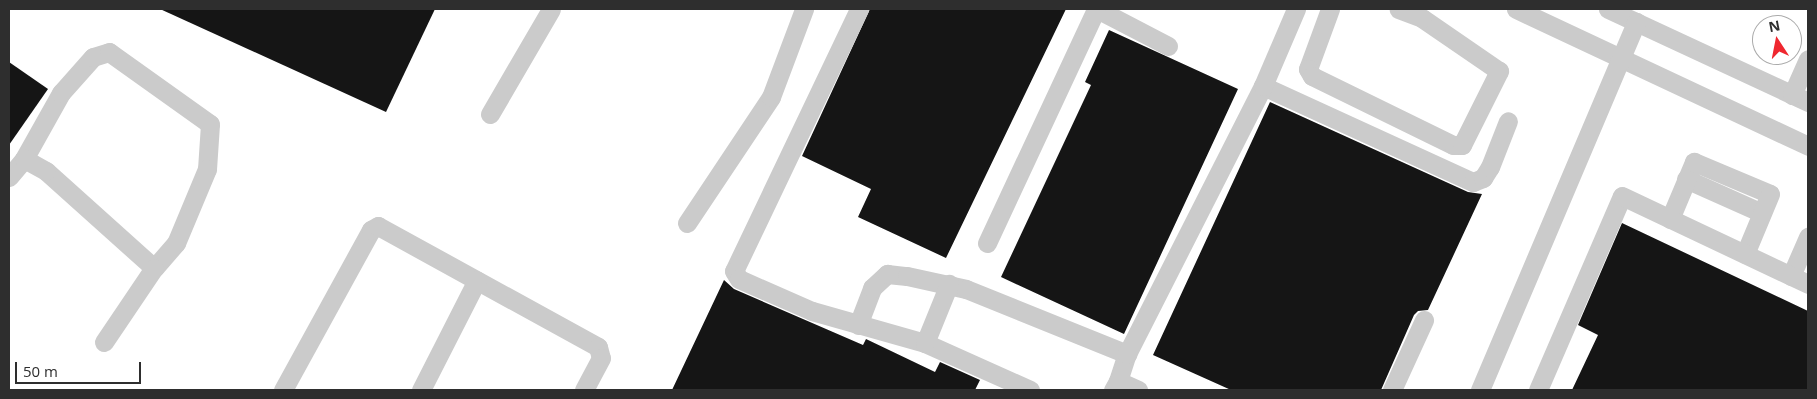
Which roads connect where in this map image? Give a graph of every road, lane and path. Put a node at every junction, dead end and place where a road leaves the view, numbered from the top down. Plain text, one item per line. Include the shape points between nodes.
1 (551, 9) edge
2 (804, 9) edge
3 (859, 9) edge
4 (1096, 9) edge
5 (1296, 9) edge
6 (1330, 9) edge
7 (1399, 9) edge
8 (1516, 9) edge
9 (1608, 9) edge
10 (1424, 14) edge
11 (1636, 22) junction
12 (1168, 46) dead end
13 (1621, 59) junction
14 (1808, 59) edge
15 (1263, 86) junction
16 (1800, 99) edge
17 (490, 114) dead end
18 (1508, 121) dead end
19 (1808, 146) edge
20 (24, 158) junction
21 (9, 176) edge
22 (1670, 218) junction
23 (687, 223) dead end
24 (1808, 237) edge
25 (987, 243) dead end
26 (1745, 254) junction
27 (154, 268) junction
28 (1791, 276) junction
29 (478, 280) junction
30 (949, 284) junction
31 (1808, 284) edge
32 (1424, 320) dead end
33 (858, 325) junction
34 (104, 342) dead end
35 (925, 343) junction
36 (1127, 354) junction
37 (1115, 386) edge
38 (283, 390) edge
39 (421, 390) edge
40 (584, 390) edge
41 (1030, 390) edge
42 (1138, 390) edge
43 (1392, 390) edge
44 (1480, 390) edge
45 (1538, 390) edge

1 - 17 street
2 - 23 street via 771,96
3 - 33 street via 734,272 738,279 793,303
4 - 12 street
4 - 25 street
5 - 15 street
6 - 10 street via 1308,69 1312,76 1453,145 1462,145 1499,71
7 - 10 street
8 - 13 street
9 - 11 street
11 - 13 street
11 - 16 street
13 - 19 street
13 - 44 street
14 - 16 street
15 - 18 street via 1472,182 1483,178 1490,167
15 - 36 street
20 - 21 street
20 - 27 street via 46,171
20 - 27 street via 61,93 92,57 109,52 210,124 207,169 176,243
22 - 26 street
22 - 26 street via 1686,179 1762,213
22 - 45 street via 1622,196
24 - 28 street
26 - 28 street
27 - 34 street
28 - 31 street
29 - 38 street via 378,226 371,230
29 - 39 street
29 - 40 street via 598,347 600,358
30 - 33 street via 887,274 872,288
30 - 35 street
30 - 36 street
32 - 43 street
33 - 35 street
35 - 41 street
36 - 37 street
37 - 42 street

